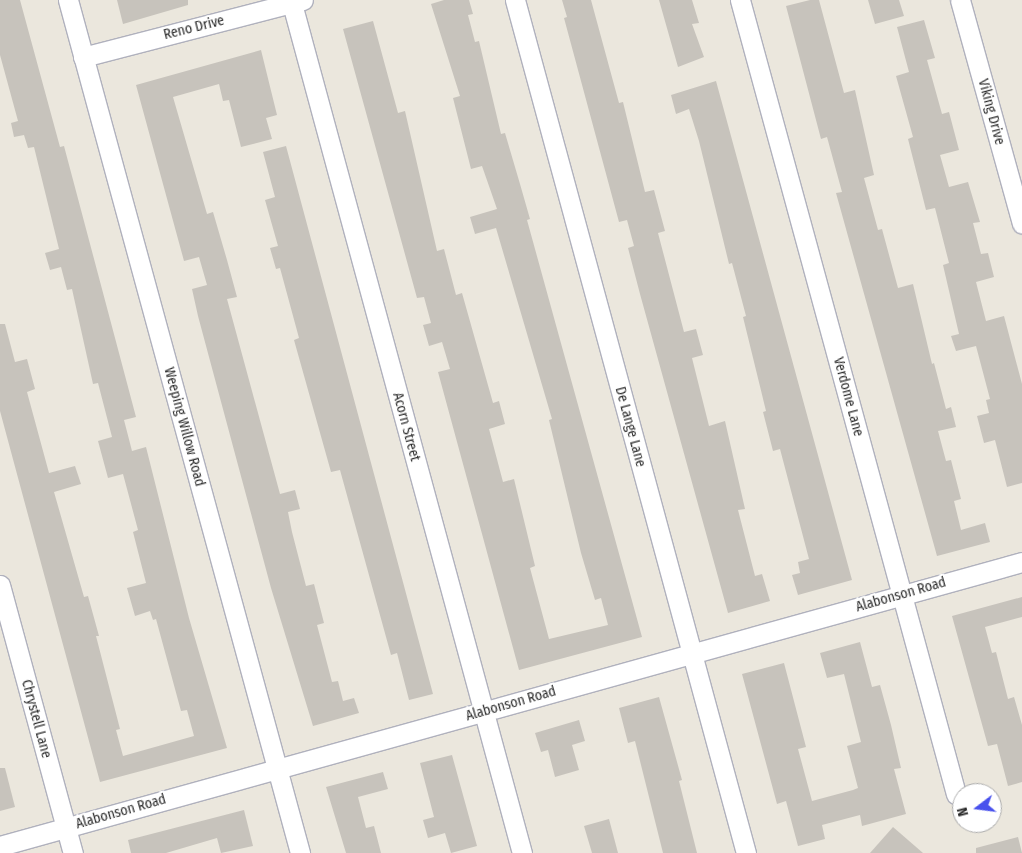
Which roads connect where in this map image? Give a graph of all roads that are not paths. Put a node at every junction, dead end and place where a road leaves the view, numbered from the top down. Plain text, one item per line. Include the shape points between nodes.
1 (68, 0) edge
2 (515, 0) edge
3 (740, 0) edge
4 (960, 0) edge
5 (296, 1) edge
6 (83, 57) junction
7 (1022, 224) edge
8 (1022, 562) edge
9 (0, 585) edge
10 (902, 595) junction
11 (692, 654) junction
12 (483, 712) junction
13 (277, 769) junction
14 (953, 783) edge
15 (66, 828) junction
16 (0, 846) edge
17 (73, 853) edge
18 (300, 853) edge
19 (522, 853) edge
20 (746, 853) edge

1 - 6 street, Weeping Willow Road
2 - 11 street, De Lange Lane
3 - 10 street, Verdome Lane
4 - 7 street, Viking Drive
5 - 6 street, Reno Drive
5 - 12 street, Acorn Street
6 - 13 street, Weeping Willow Road
8 - 10 street, Alabonson Road
9 - 15 street, Chrystell Lane
10 - 11 street, Alabonson Road
10 - 14 street, Verdome Lane
11 - 12 street, Alabonson Road
11 - 20 street, De Lange Lane
12 - 13 street, Alabonson Road
12 - 19 street, Acorn Street
13 - 15 street, Alabonson Road
13 - 18 street, Weeping Willow Road
15 - 16 street, Alabonson Road
15 - 17 street, Chrystell Lane

